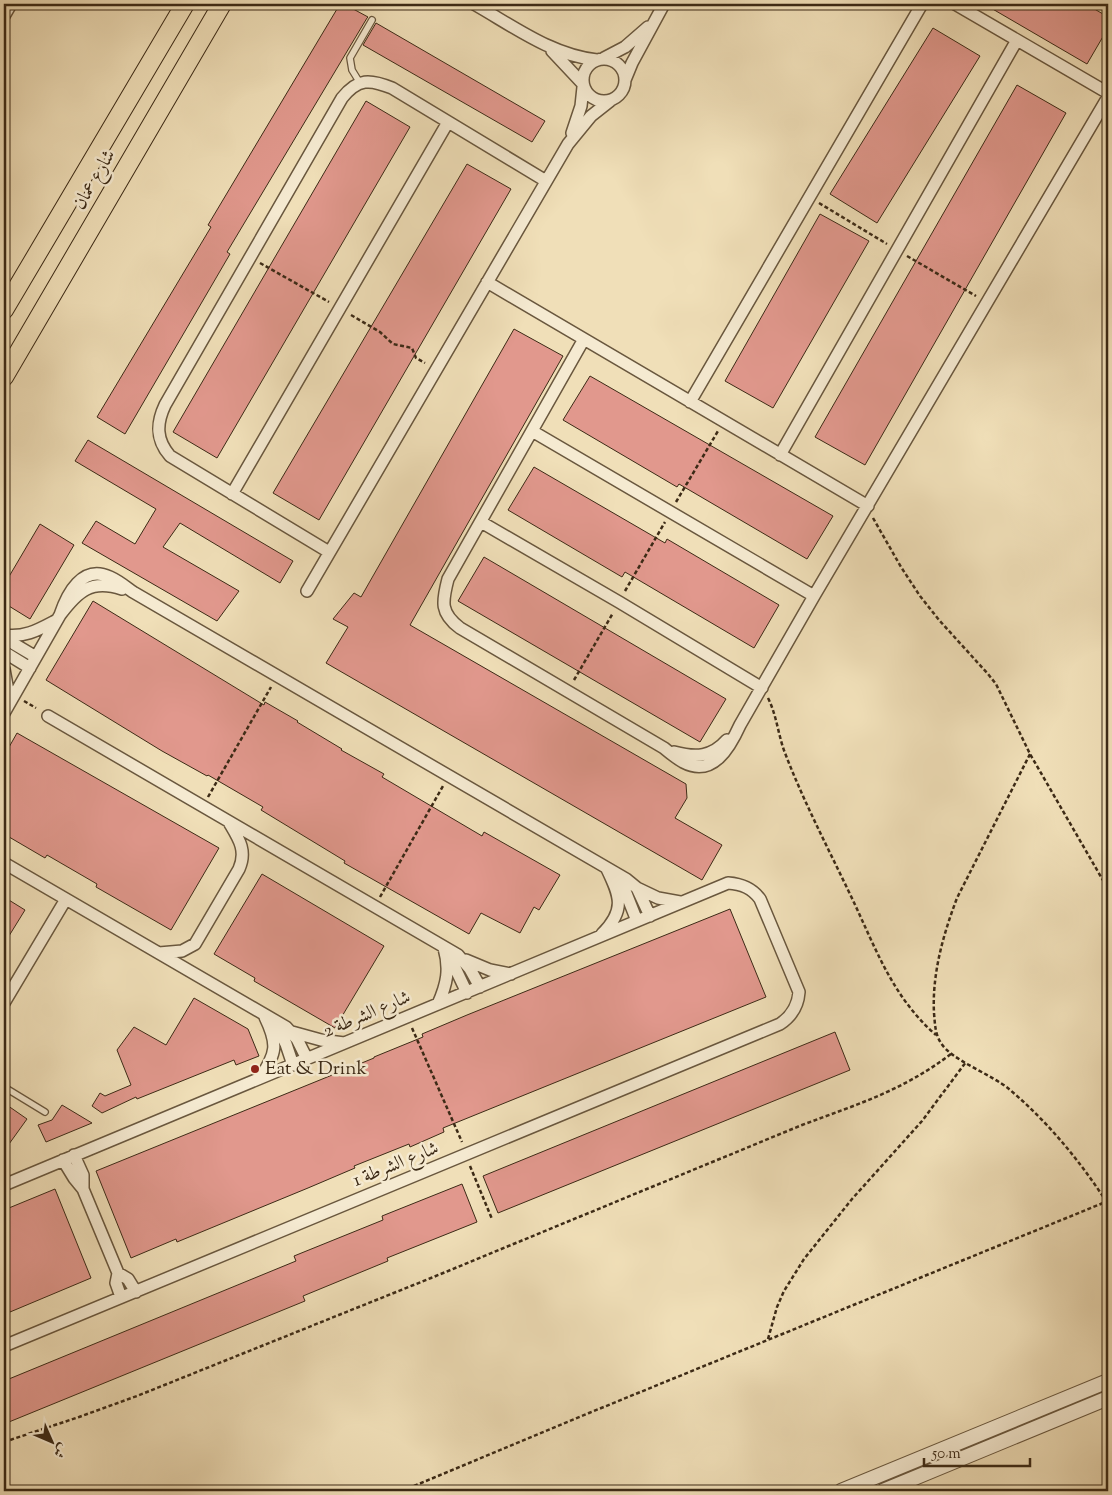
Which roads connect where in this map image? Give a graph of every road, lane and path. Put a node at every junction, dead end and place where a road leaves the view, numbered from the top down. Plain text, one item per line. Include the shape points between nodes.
1 (11, 4) edge
2 (185, 4) edge
3 (222, 4) edge
4 (479, 4) edge
5 (664, 4) edge
6 (922, 4) edge
7 (955, 4) edge
8 (4, 16) edge
9 (372, 20) dead end
10 (653, 22) junction
11 (1017, 40) junction
12 (546, 45) junction
13 (600, 59) junction
14 (625, 80) junction
15 (360, 83) junction
16 (583, 85) junction
17 (1108, 93) edge
18 (1108, 98) edge
19 (610, 101) junction
20 (448, 122) junction
21 (568, 144) junction
22 (546, 181) junction
23 (487, 282) junction
24 (4, 310) edge
25 (584, 339) junction
26 (4, 377) edge
27 (690, 402) junction
28 (724, 422) junction
29 (532, 431) junction
30 (780, 455) junction
31 (232, 494) junction
32 (868, 506) junction
33 (671, 512) junction
34 (481, 522) junction
35 (329, 552) junction
36 (307, 591) dead end
37 (814, 596) junction
38 (619, 602) junction
39 (59, 618) junction
40 (4, 636) edge
41 (4, 652) edge
42 (36, 657) junction
43 (30, 668) junction
44 (4, 669) edge
45 (277, 677) junction
46 (762, 688) junction
47 (567, 692) junction
48 (10, 702) junction
49 (4, 714) edge
50 (48, 716) dead end
51 (1030, 754) junction
52 (448, 776) junction
53 (202, 807) junction
54 (229, 823) junction
55 (4, 863) edge
56 (606, 869) junction
57 (619, 876) junction
58 (637, 888) junction
59 (1108, 888) edge
60 (66, 898) junction
61 (682, 902) junction
62 (374, 908) junction
63 (650, 916) junction
64 (637, 921) junction
65 (597, 938) junction
66 (444, 948) junction
67 (159, 952) junction
68 (460, 956) junction
69 (511, 974) junction
70 (480, 987) junction
71 (467, 993) junction
72 (4, 1003) edge
73 (438, 1004) junction
74 (796, 1008) joint
75 (407, 1017) junction
76 (270, 1019) junction
77 (292, 1032) junction
78 (937, 1036) junction
79 (346, 1043) junction
80 (951, 1054) junction
81 (307, 1060) junction
82 (966, 1062) junction
83 (293, 1064) junction
84 (260, 1078) junction
85 (4, 1087) edge
86 (46, 1112) dead end
87 (467, 1154) junction
88 (68, 1158) junction
89 (4, 1185) edge
90 (1107, 1201) edge
91 (492, 1219) dead end
92 (118, 1273) junction
93 (136, 1292) junction
94 (121, 1298) junction
95 (768, 1340) junction
96 (4, 1346) edge
97 (1108, 1381) edge
98 (1108, 1398) edge
99 (4, 1442) edge
100 (402, 1491) edge
101 (841, 1491) edge
102 (883, 1491) edge

1 - 8 street
2 - 24 main road, شارع عمان
3 - 26 main road, شارع عمان
4 - 12 street
5 - 10 street
6 - 27 street
7 - 11 street
9 - 15 lane via 350,58 352,70
10 - 13 street via 625,47
10 - 14 street
11 - 17 street
11 - 30 street
12 - 13 street via 572,56
12 - 16 street
13 - 14 street via 621,67
13 - 16 street via 586,67
14 - 19 street via 621,93
15 - 20 street via 384,85
15 - 31 street via 342,98 161,412 158,433 170,456
16 - 19 street via 586,93 597,101
16 - 21 street via 581,106
18 - 32 street
19 - 21 street via 591,116
20 - 22 street
20 - 31 street
21 - 22 street
22 - 23 street
23 - 25 street
23 - 35 street
25 - 27 street
25 - 29 street
27 - 28 street
28 - 30 street
28 - 33 path
29 - 33 street
29 - 34 street
30 - 32 street
31 - 35 street
32 - 37 street
32 - 51 path via 887,545 920,596 996,684
33 - 37 street
33 - 38 path
34 - 38 street
34 - 47 street via 448,580 443,609 460,628
35 - 36 street
37 - 46 street
38 - 46 street
38 - 47 path
39 - 40 street via 26,635
39 - 42 street
39 - 45 street via 79,593 105,584 133,592
40 - 42 street
41 - 43 street
42 - 43 street
43 - 48 street
44 - 48 street
45 - 52 street
45 - 53 path
46 - 47 street via 740,725 720,748 704,755 688,755 664,748
46 - 78 path via 772,706 800,791 888,975 913,1012
48 - 49 street
50 - 53 street
51 - 59 path
51 - 78 path via 949,918 935,979
52 - 56 street
52 - 62 path
53 - 54 street
54 - 62 street
54 - 67 street via 242,847 243,858 239,868 195,944 182,951
55 - 60 street
56 - 57 street
56 - 65 street via 617,890 619,906 611,925
57 - 58 street
57 - 64 street
58 - 61 street via 658,898
58 - 63 street
60 - 67 street
60 - 72 street
61 - 63 street, شارع الشرطة 2
61 - 74 street, شارع الشرطة 2 via 728,883 744,886 756,894 799,992
62 - 66 street
63 - 64 street, شارع الشرطة 2
64 - 65 street, شارع الشرطة 2
65 - 69 street, شارع الشرطة 2
66 - 68 street
66 - 71 street
66 - 73 street via 448,974
67 - 76 street
68 - 69 street via 480,967
68 - 70 street
69 - 70 street, شارع الشرطة 2
70 - 71 street, شارع الشرطة 2
71 - 73 street, شارع الشرطة 2
73 - 75 street, شارع الشرطة 2
74 - 87 street, شارع الشرطة 1 via 780,1024
75 - 79 street, شارع الشرطة 2
75 - 87 path
76 - 77 street
76 - 83 street via 286,1044
76 - 84 street via 274,1047 270,1064
77 - 79 street
77 - 81 street
78 - 80 path
79 - 81 street, شارع الشرطة 2
80 - 82 path
80 - 99 path via 911,1081 858,1105 137,1396
81 - 83 street, شارع الشرطة 2
82 - 90 path via 998,1080 1032,1110 1074,1155
82 - 95 path via 922,1121 852,1199 804,1259 781,1299
83 - 84 street, شارع الشرطة 2
84 - 88 street, شارع الشرطة 2
85 - 86 lane
87 - 91 path
87 - 93 street, شارع الشرطة 1
88 - 89 street, شارع الشرطة 2
88 - 92 street
90 - 95 path
92 - 93 street via 126,1277
92 - 94 street via 116,1283
93 - 94 street, شارع الشرطة 1
94 - 96 street, شارع الشرطة 1
95 - 100 path
97 - 101 street
98 - 102 street

